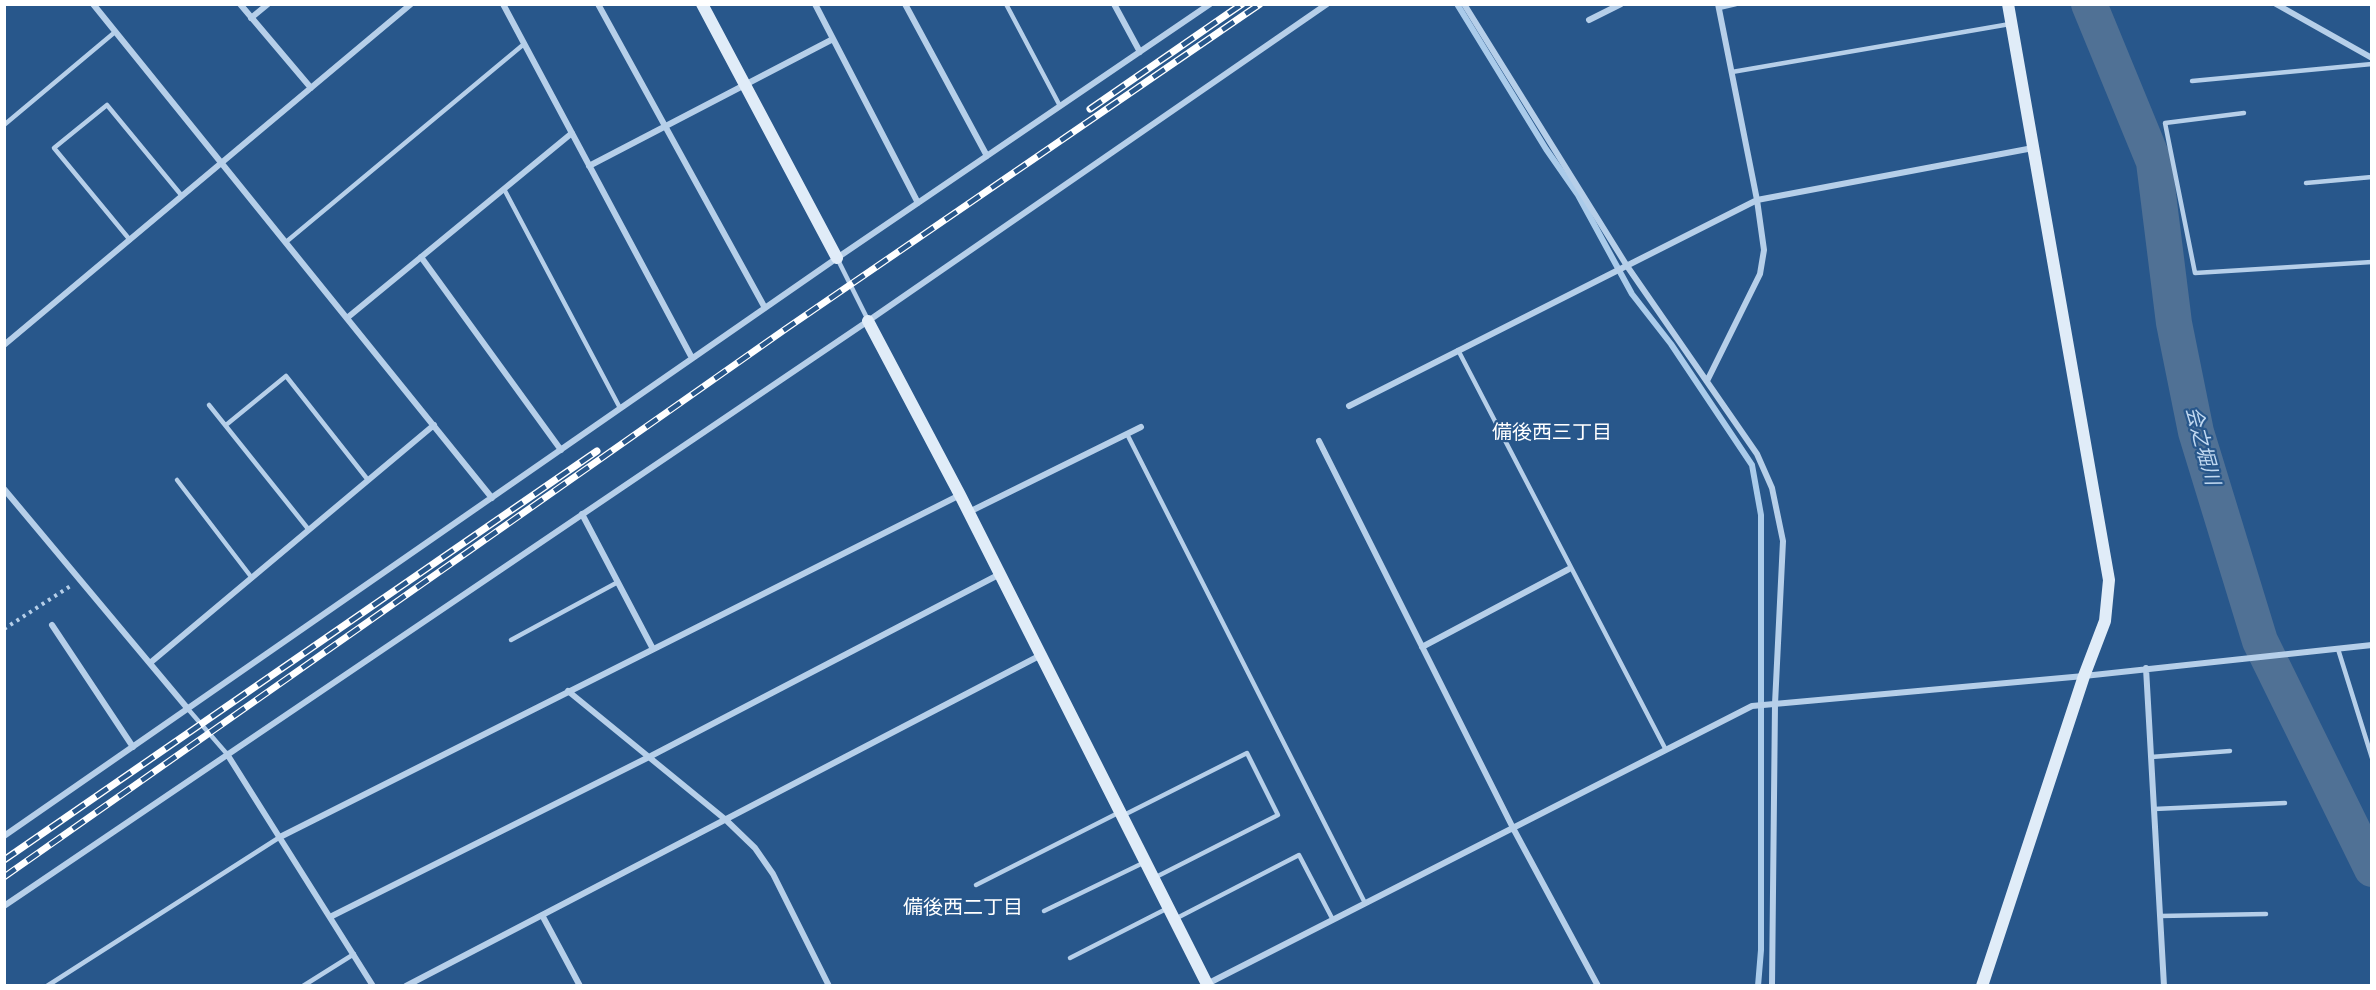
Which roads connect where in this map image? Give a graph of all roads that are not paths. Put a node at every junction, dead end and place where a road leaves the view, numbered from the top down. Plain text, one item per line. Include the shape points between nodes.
1 (93, 4) edge
2 (240, 4) edge
3 (268, 4) edge
4 (411, 4) edge
5 (503, 4) edge
6 (598, 4) edge
7 (702, 4) edge
8 (815, 4) edge
9 (905, 4) edge
10 (1006, 4) edge
11 (1114, 4) edge
12 (1210, 4) edge
13 (1327, 4) edge
14 (1464, 4) edge
15 (1620, 4) edge
16 (1736, 4) edge
17 (2008, 4) edge
18 (2276, 4) edge
19 (1719, 6) edge
20 (251, 18) junction
21 (1589, 20) dead end
22 (2011, 23) junction
23 (115, 32) junction
24 (833, 39) junction
25 (524, 44) junction
26 (1140, 52) junction
27 (2372, 58) edge
28 (2372, 64) edge
29 (1732, 72) junction
30 (2192, 81) dead end
31 (746, 86) junction
32 (311, 88) junction
33 (1060, 106) junction
34 (2244, 113) dead end
35 (4, 125) edge
36 (666, 127) junction
37 (572, 133) junction
38 (2033, 148) junction
39 (987, 156) junction
40 (222, 163) junction
41 (589, 166) junction
42 (2372, 177) edge
43 (2306, 183) dead end
44 (504, 189) junction
45 (182, 196) junction
46 (1757, 200) junction
47 (918, 203) junction
48 (130, 240) junction
49 (286, 242) junction
50 (421, 257) junction
51 (837, 258) junction
52 (2372, 262) edge
53 (1627, 266) junction
54 (765, 308) junction
55 (347, 318) junction
56 (868, 321) junction
57 (4, 345) edge
58 (1458, 351) junction
59 (692, 358) junction
60 (1707, 381) junction
61 (209, 405) dead end
62 (1349, 406) dead end
63 (620, 408) junction
64 (226, 425) junction
65 (434, 425) junction
66 (1141, 427) dead end
67 (1127, 434) junction
68 (1319, 441) dead end
69 (561, 450) junction
70 (177, 480) dead end
71 (368, 480) junction
72 (4, 489) edge
73 (960, 495) junction
74 (492, 498) junction
75 (969, 512) junction
76 (582, 513) junction
77 (309, 530) junction
78 (1569, 569) junction
79 (1001, 574) junction
80 (252, 578) junction
81 (618, 582) junction
82 (52, 625) dead end
83 (511, 640) dead end
84 (2372, 645) edge
85 (1422, 647) junction
86 (652, 649) junction
87 (2338, 649) junction
88 (1042, 655) junction
89 (150, 663) junction
90 (2146, 668) junction
91 (2084, 676) junction
92 (568, 691) junction
93 (1774, 704) junction
94 (188, 709) junction
95 (133, 747) junction
96 (1666, 750) junction
97 (2230, 751) dead end
98 (227, 754) junction
99 (649, 757) junction
100 (2151, 757) junction
101 (2372, 758) edge
102 (2285, 803) dead end
103 (2154, 809) junction
104 (1121, 814) junction
105 (726, 819) junction
106 (1513, 828) junction
107 (4, 836) edge
108 (280, 837) junction
109 (1145, 861) junction
110 (1154, 879) junction
111 (976, 885) dead end
112 (1365, 903) junction
113 (4, 906) edge
114 (1044, 911) dead end
115 (1172, 914) junction
116 (2266, 914) dead end
117 (542, 915) junction
118 (330, 916) junction
119 (2160, 916) junction
120 (1333, 920) junction
121 (354, 954) junction
122 (1070, 958) dead end
123 (1206, 985) edge
124 (47, 986) edge
125 (303, 986) edge
126 (373, 986) edge
127 (406, 986) edge
128 (580, 986) edge
129 (829, 986) edge
130 (1598, 986) edge
131 (1772, 986) edge
132 (1982, 986) edge
133 (2164, 986) edge

1 - 23 street
2 - 20 street
3 - 20 street
4 - 32 street
5 - 25 street
6 - 36 street
7 - 31 street
8 - 24 street
9 - 39 street
10 - 33 lane
11 - 26 street
12 - 26 street
13 - 56 street
14 - 53 street
15 - 21 street
16 - 19 lane
17 - 22 street
18 - 27 street
19 - 29 street
20 - 32 street
22 - 29 lane
22 - 38 street
23 - 35 lane
23 - 40 street
24 - 31 street
24 - 47 street
25 - 37 street
25 - 49 lane
26 - 33 street
28 - 30 lane
29 - 46 street
31 - 36 street
31 - 51 street
32 - 40 street
33 - 39 street
34 - 52 lane via 2165,123 2195,273
36 - 41 street
36 - 54 street
37 - 41 street
37 - 44 street
38 - 46 street
38 - 91 street via 2109,580 2105,621
39 - 47 street
40 - 45 street
40 - 49 street
41 - 59 street
42 - 43 lane
44 - 50 street
44 - 63 lane
45 - 48 street
45 - 48 lane via 107,105 54,148
46 - 53 street
46 - 60 street via 1764,250 1760,274
47 - 51 street
48 - 57 street
49 - 55 street
50 - 55 street
50 - 69 street
51 - 54 street
51 - 56 lane
53 - 58 street
53 - 60 street
54 - 59 street
55 - 65 street
56 - 73 street
56 - 76 street
58 - 62 street
58 - 78 lane
59 - 63 street
60 - 93 street via 1757,454 1772,488 1783,541
61 - 64 lane
63 - 69 street
64 - 71 lane via 286,376
64 - 77 lane
65 - 71 street
65 - 74 street
66 - 67 street
67 - 75 street
67 - 112 lane
68 - 85 street
69 - 74 street
70 - 80 lane
71 - 77 street
72 - 89 street
73 - 75 street
73 - 86 street
74 - 94 street
75 - 79 street
76 - 81 street
76 - 98 street
77 - 80 street
78 - 85 street
78 - 96 lane
79 - 88 street
79 - 99 street
80 - 89 street
81 - 83 lane
81 - 86 street
82 - 95 street
84 - 87 street
85 - 106 street
86 - 92 street
87 - 90 street
87 - 101 lane
88 - 104 street
88 - 105 street
89 - 94 street
90 - 91 street
90 - 100 street
91 - 93 street
91 - 132 street
92 - 99 street
92 - 108 street
93 - 96 street via 1752,706
93 - 131 street
94 - 95 street
94 - 98 lane
95 - 107 street
96 - 106 street
97 - 100 lane
98 - 108 street
98 - 113 street
99 - 105 street
99 - 118 street
100 - 103 street
102 - 103 lane
103 - 119 street
104 - 109 street
104 - 110 lane via 1247,753 1278,815
104 - 111 lane
105 - 117 street
105 - 129 street via 755,848 773,874
106 - 112 street
106 - 130 street
108 - 118 street
108 - 124 lane
109 - 110 street
109 - 114 lane
110 - 115 street
112 - 120 street
115 - 120 lane via 1299,855
115 - 122 lane
115 - 123 street
116 - 119 lane
117 - 127 street
117 - 128 street
118 - 121 street
119 - 133 street
120 - 123 street
121 - 125 lane
121 - 126 street

